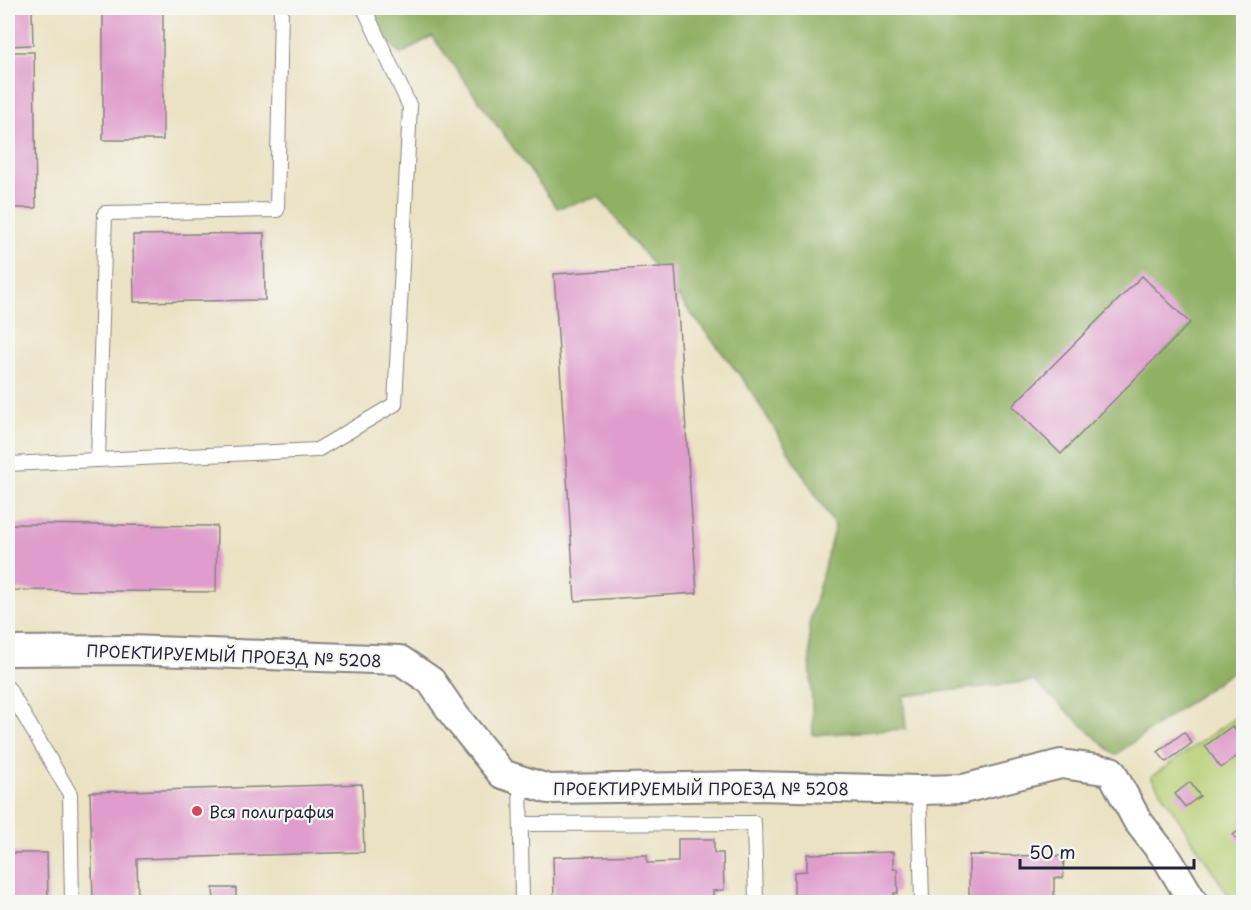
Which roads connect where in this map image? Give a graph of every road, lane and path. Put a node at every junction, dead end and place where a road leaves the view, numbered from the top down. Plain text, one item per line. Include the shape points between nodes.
1 (281, 8) edge
2 (364, 8) edge
3 (98, 460) junction
4 (8, 464) edge
5 (8, 651) edge
6 (8, 688) edge
7 (520, 780) junction
8 (919, 790) junction
9 (521, 824) junction
10 (72, 903) edge
11 (522, 903) edge
12 (756, 903) edge
13 (922, 903) edge
14 (1194, 903) edge

1 - 3 lane via 277,210 105,213
2 - 3 lane via 410,107 394,404 317,450
3 - 4 lane
5 - 7 street, ПРОЕКТИРУЕМЫЙ ПРОЕЗД № 5208 via 129,650 400,660 431,681 502,774
6 - 10 lane via 70,794
7 - 8 street, ПРОЕКТИРУЕМЫЙ ПРОЕЗД № 5208 via 548,789 753,786
7 - 9 lane
8 - 13 lane
8 - 14 street, ПРОЕКТИРУЕМЫЙ ПРОЕЗД № 5208 via 963,789 1061,764 1111,771 1137,820
9 - 11 lane
9 - 12 lane via 754,823

